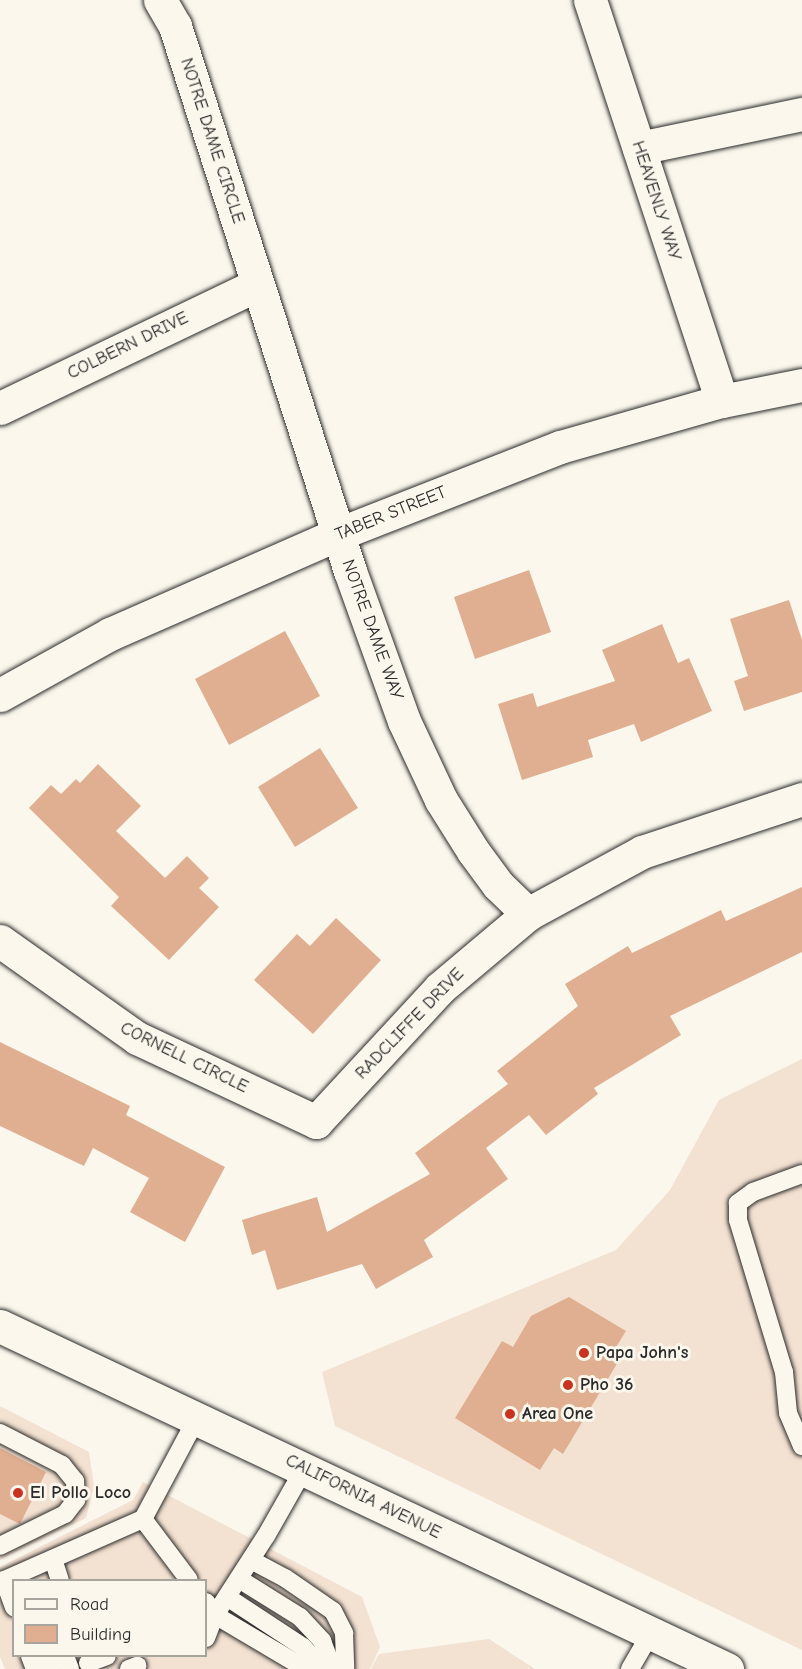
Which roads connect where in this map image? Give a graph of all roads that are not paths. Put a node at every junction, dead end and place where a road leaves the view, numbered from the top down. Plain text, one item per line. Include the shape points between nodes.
1 (160, 0) edge
2 (590, 0) edge
3 (802, 114) edge
4 (639, 148) junction
5 (257, 285) junction
6 (802, 385) edge
7 (722, 401) junction
8 (0, 408) edge
9 (338, 534) junction
10 (0, 695) edge
11 (802, 799) edge
12 (528, 914) junction
13 (0, 941) edge
14 (316, 1122) joint
15 (802, 1174) edge
16 (0, 1326) edge
17 (197, 1419) junction
18 (0, 1433) edge
19 (802, 1446) edge
20 (304, 1469) junction
21 (143, 1518) junction
22 (0, 1546) edge
23 (53, 1559) junction
24 (251, 1560) junction
25 (20, 1578) edge
26 (59, 1579) edge
27 (188, 1579) edge
28 (239, 1579) junction
29 (227, 1597) junction
30 (209, 1612) edge
31 (207, 1629) edge
32 (650, 1635) junction
33 (104, 1657) edge
34 (88, 1662) edge
35 (306, 1669) edge
36 (322, 1669) edge
37 (333, 1669) edge
38 (345, 1669) edge
39 (630, 1669) edge
40 (727, 1669) edge

1 - 5 street, NOTRE DAME CIRCLE via 175,26
2 - 4 street, HEAVENLY WAY
3 - 4 street
4 - 7 street, HEAVENLY WAY
5 - 8 street, COLBERN DRIVE
5 - 9 street, NOTRE DAME WAY
6 - 7 street, TABER STREET
7 - 9 street, TABER STREET via 560,447
9 - 10 street, TABER STREET via 110,634
9 - 12 street, NOTRE DAME WAY via 404,721 441,800 498,885
11 - 12 street, RADCLIFFE DRIVE via 642,852
12 - 14 street, RADCLIFFE DRIVE via 440,988
13 - 14 street, CORNELL CIRCLE via 137,1038
15 - 19 lane via 753,1192 738,1203 738,1220 784,1372 788,1413
16 - 17 street, CALIFORNIA AVENUE
17 - 20 street, CALIFORNIA AVENUE
17 - 21 lane
18 - 22 lane via 62,1465 75,1481 76,1500 65,1514
20 - 24 lane
20 - 32 street, CALIFORNIA AVENUE
21 - 23 lane
21 - 27 lane
23 - 25 lane
23 - 26 lane
24 - 28 lane
24 - 38 lane via 333,1611 344,1633
28 - 29 lane
28 - 37 lane via 300,1617 322,1641
29 - 30 lane
29 - 36 lane via 303,1647
30 - 31 lane
30 - 35 lane
32 - 39 lane
32 - 40 street, CALIFORNIA AVENUE
33 - 34 lane

